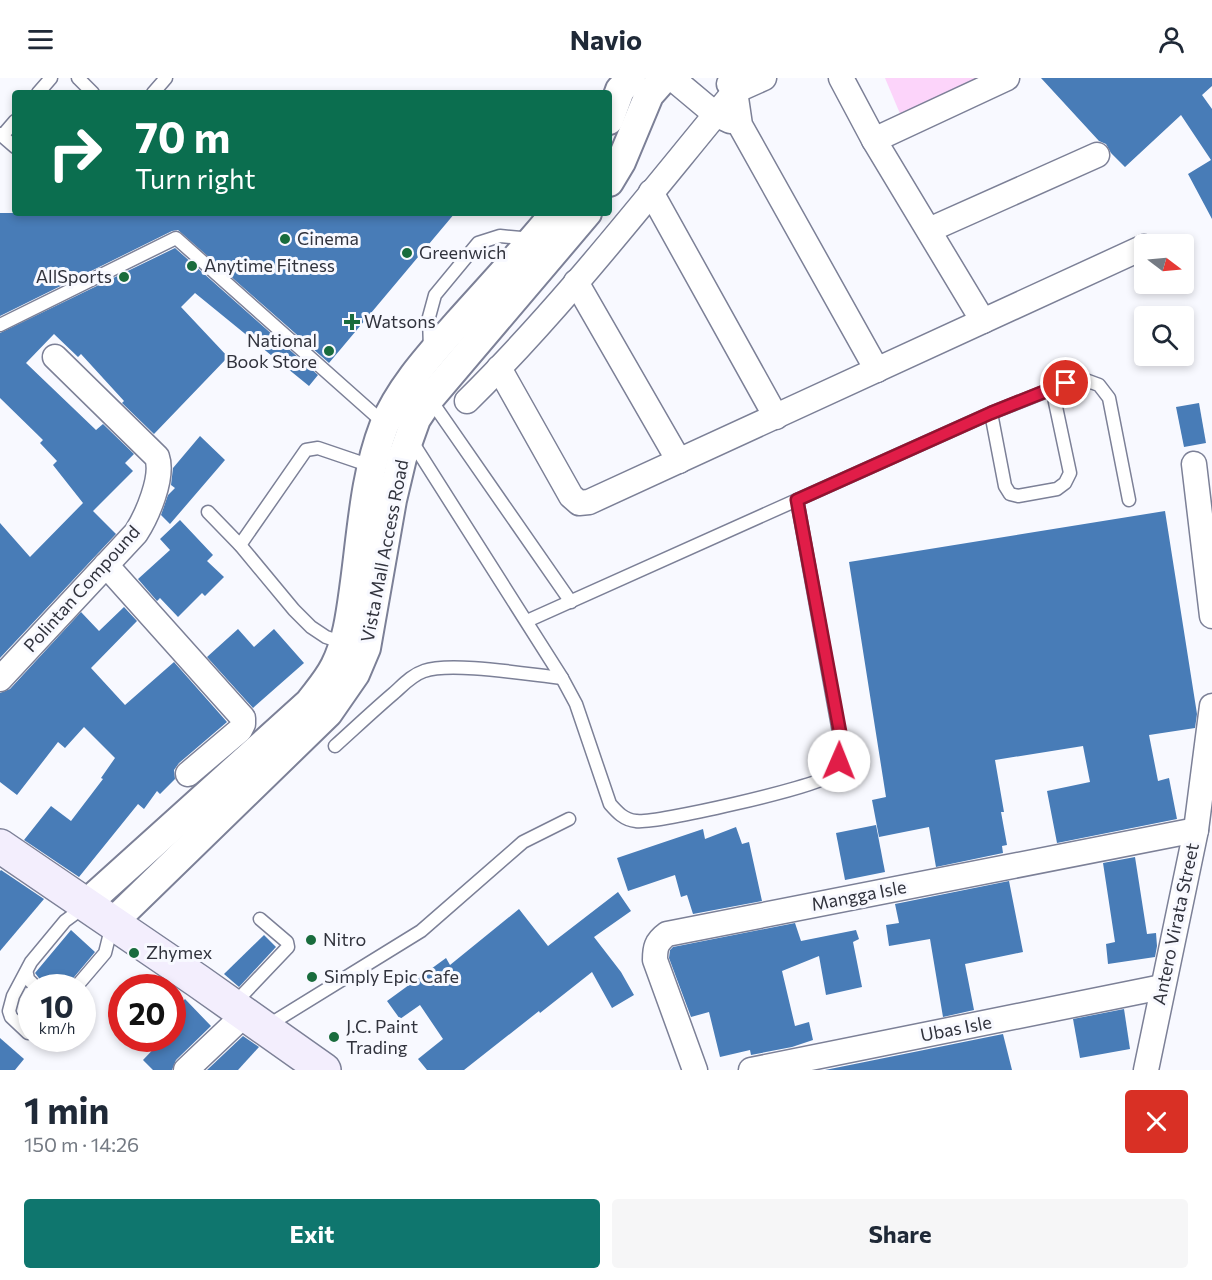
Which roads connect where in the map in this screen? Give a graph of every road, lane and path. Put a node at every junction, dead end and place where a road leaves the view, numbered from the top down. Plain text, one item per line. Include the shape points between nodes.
1 (51, 78) edge
2 (78, 78) edge
3 (166, 78) edge
4 (631, 78) edge
5 (664, 78) edge
6 (672, 78) edge
7 (764, 78) edge
8 (841, 78) edge
9 (1007, 78) edge
10 (730, 84) edge
11 (41, 90) edge
12 (90, 90) edge
13 (156, 90) edge
14 (612, 112) edge
15 (715, 114) junction
16 (12, 124) edge
17 (740, 125) junction
18 (1, 135) edge
19 (874, 140) junction
20 (1097, 156) dead end
21 (612, 177) edge
22 (651, 192) junction
23 (554, 216) edge
24 (583, 216) edge
25 (928, 230) junction
26 (542, 246) junction
27 (1134, 253) edge
28 (576, 282) junction
29 (984, 321) junction
30 (0, 326) edge
31 (55, 357) dead end
32 (442, 362) junction
33 (500, 368) junction
34 (878, 370) junction
35 (1052, 388) junction
36 (430, 398) junction
37 (467, 400) dead end
38 (991, 413) junction
39 (776, 417) junction
40 (397, 431) junction
41 (679, 461) junction
42 (1194, 464) dead end
43 (372, 467) junction
44 (797, 500) junction
45 (1129, 500) dead end
46 (208, 512) dead end
47 (240, 545) junction
48 (106, 565) junction
49 (570, 602) junction
50 (1212, 616) edge
51 (527, 621) junction
52 (355, 645) junction
53 (562, 678) junction
54 (0, 679) edge
55 (1212, 706) edge
56 (335, 746) dead end
57 (188, 774) dead end
58 (569, 819) dead end
59 (1196, 830) junction
60 (0, 846) edge
61 (86, 905) junction
62 (260, 919) dead end
63 (112, 923) junction
64 (27, 974) edge
65 (87, 974) edge
66 (1162, 987) junction
67 (18, 988) edge
68 (246, 1016) junction
69 (18, 1024) edge
70 (186, 1070) edge
71 (324, 1070) edge
72 (695, 1070) edge
73 (751, 1070) edge
74 (1146, 1070) edge

1 - 11 lane
2 - 12 lane
3 - 13 lane
4 - 14 street via 620,90
5 - 21 street via 649,95
6 - 15 street
7 - 10 street
8 - 19 street
9 - 19 street
10 - 15 street
10 - 17 street
15 - 17 street
15 - 22 street
16 - 18 lane
17 - 34 street
19 - 25 street
20 - 25 street
22 - 28 street
22 - 39 street
23 - 26 street, Vista Mall Access Road
24 - 26 street, Vista Mall Access Road
25 - 29 street
26 - 32 street, Vista Mall Access Road
26 - 32 lane via 500,236 478,243 435,295 429,317
27 - 29 street
28 - 33 street
28 - 41 street
29 - 34 street
30 - 40 lane via 176,238
31 - 48 street, Polintan Compound via 157,457 160,465 160,475 140,527
32 - 36 street, Vista Mall Access Road
32 - 40 street, Vista Mall Access Road via 403,392
33 - 37 street
33 - 41 street via 571,496 579,503
34 - 39 street
35 - 38 lane
35 - 38 lane via 1070,473 1056,489 1011,494 1005,486
35 - 45 lane via 1080,378 1099,385 1109,398
36 - 40 street, Vista Mall Access Road via 416,419
36 - 49 lane
38 - 44 lane
39 - 41 street
40 - 43 street, Vista Mall Access Road
40 - 51 lane
40 - 52 street, Vista Mall Access Road via 392,500
42 - 50 street
43 - 47 lane via 318,448 306,450
43 - 52 street, Vista Mall Access Road via 350,621
44 - 49 lane
44 - 53 lane via 842,743 839,761 827,778 746,801 636,822 621,816 610,804 576,704
46 - 47 lane
47 - 52 lane via 311,627 326,637
48 - 54 street, Polintan Compound
48 - 57 street via 243,718 240,730
49 - 51 lane
51 - 53 lane
52 - 61 street, Vista Mall Access Road via 309,703
52 - 63 street, Vista Mall Access Road via 355,674 328,713
53 - 56 lane via 474,669 422,671
55 - 59 street, Antero Virata Street
58 - 68 lane via 524,842 421,931
59 - 66 street, Antero Virata Street
59 - 72 street, Mangga Isle via 667,934 655,948 656,960
60 - 61 main road
61 - 63 main road
61 - 64 lane via 65,921 31,962
62 - 68 lane via 288,947
63 - 65 lane via 105,953
63 - 68 main road
66 - 73 street, Ubas Isle
66 - 74 street, Antero Virata Street
67 - 69 lane via 9,1011
68 - 70 street
68 - 71 main road

